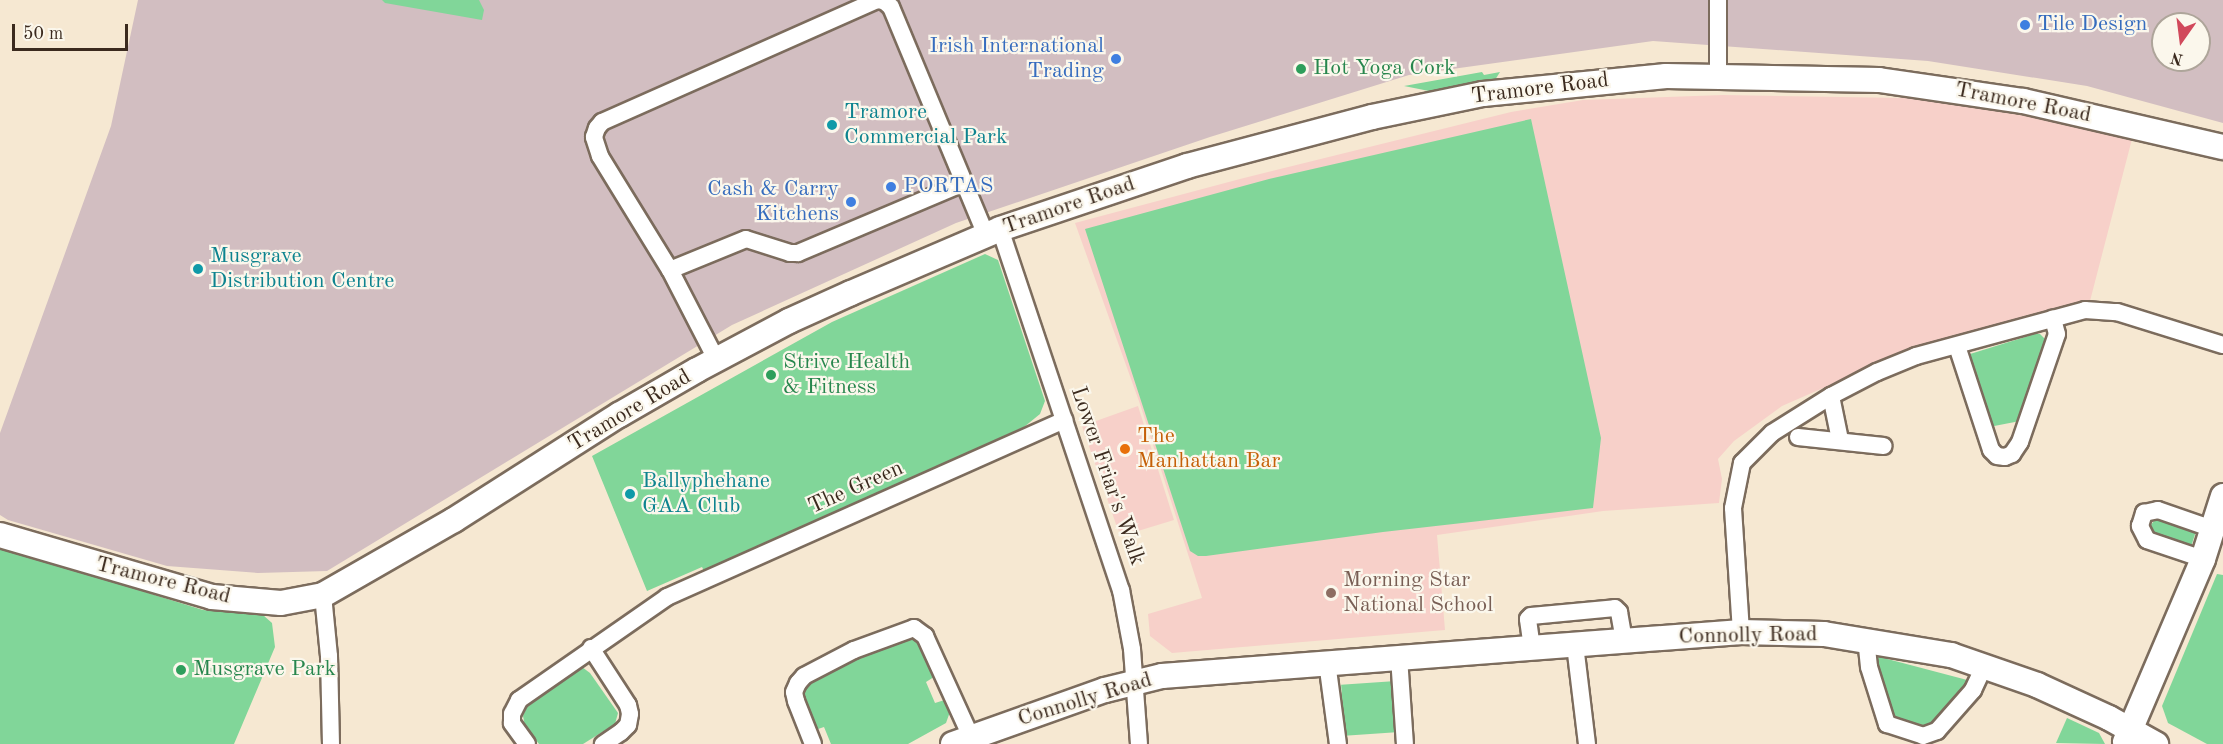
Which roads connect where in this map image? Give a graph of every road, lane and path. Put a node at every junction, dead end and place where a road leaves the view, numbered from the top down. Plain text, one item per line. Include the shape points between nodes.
1 (1718, 0) edge
2 (1718, 76) junction
3 (2223, 147) edge
4 (964, 183) junction
5 (993, 232) junction
6 (670, 270) junction
7 (2053, 319) junction
8 (2223, 345) edge
9 (1957, 346) junction
10 (716, 359) junction
11 (1831, 396) junction
12 (1064, 420) junction
13 (1798, 437) dead end
14 (1840, 440) junction
15 (1884, 446) dead end
16 (2223, 496) edge
17 (2213, 529) junction
18 (0, 535) edge
19 (2203, 559) junction
20 (323, 595) junction
21 (1742, 632) junction
22 (1871, 640) junction
23 (1624, 641) junction
24 (1575, 645) junction
25 (591, 648) junction
26 (1532, 648) junction
27 (1399, 657) junction
28 (1327, 662) junction
29 (1984, 666) junction
30 (1135, 683) junction
31 (2127, 736) edge
32 (962, 740) edge
33 (331, 744) edge
34 (527, 744) edge
35 (603, 744) edge
36 (813, 744) edge
37 (1139, 744) edge
38 (1338, 744) edge
39 (1405, 744) edge
40 (1587, 744) edge
41 (2156, 744) edge

1 - 2 street
2 - 3 street, Tramore Road via 1880,80 1953,89 2058,108
2 - 5 street, Tramore Road via 1530,88 1392,112 1187,166
4 - 5 street, Lower Friar's Walk
4 - 6 street via 798,253 746,239
4 - 6 street, Lower Friar's Walk via 891,8 877,0 602,122 597,128 594,137 600,156
5 - 10 street, Tramore Road via 810,312
5 - 12 street, Lower Friar's Walk
6 - 10 street
7 - 8 street via 2085,310 2117,312
7 - 9 street
7 - 9 street via 2057,334 2020,442 2006,457 1991,450
9 - 11 street via 1896,363
10 - 20 street, Tramore Road via 619,415 454,520
11 - 14 street
11 - 21 street via 1772,433 1742,463 1733,508
12 - 25 street, The Green via 667,597
12 - 30 street, Lower Friar's Walk via 1121,590
13 - 14 street
14 - 15 street
16 - 17 street
17 - 19 street
17 - 19 street via 2152,509 2144,513 2140,526 2147,540
18 - 20 street, Tramore Road via 212,597 281,603
19 - 31 street
20 - 33 street
21 - 22 street, Connolly Road via 1824,634
21 - 23 street, Connolly Road
22 - 29 street, Connolly Road via 1951,655
22 - 29 street via 1867,648 1869,667 1887,724 1923,736 1937,731 1973,690
23 - 24 street, Connolly Road
23 - 26 street via 1615,608 1531,616 1528,619
24 - 26 street, Connolly Road
24 - 40 street
25 - 34 street, The Green via 515,706 512,723
25 - 35 street via 630,714 628,725
26 - 27 street, Connolly Road
27 - 28 street, Connolly Road
27 - 39 street
28 - 30 street, Connolly Road via 1162,676
28 - 38 street
29 - 31 street, Connolly Road via 2037,685
30 - 32 street, Connolly Road
30 - 37 street, Lower Friar's Walk
31 - 41 street, Connolly Road
32 - 36 street via 925,636 914,628 854,650 804,676 794,692

